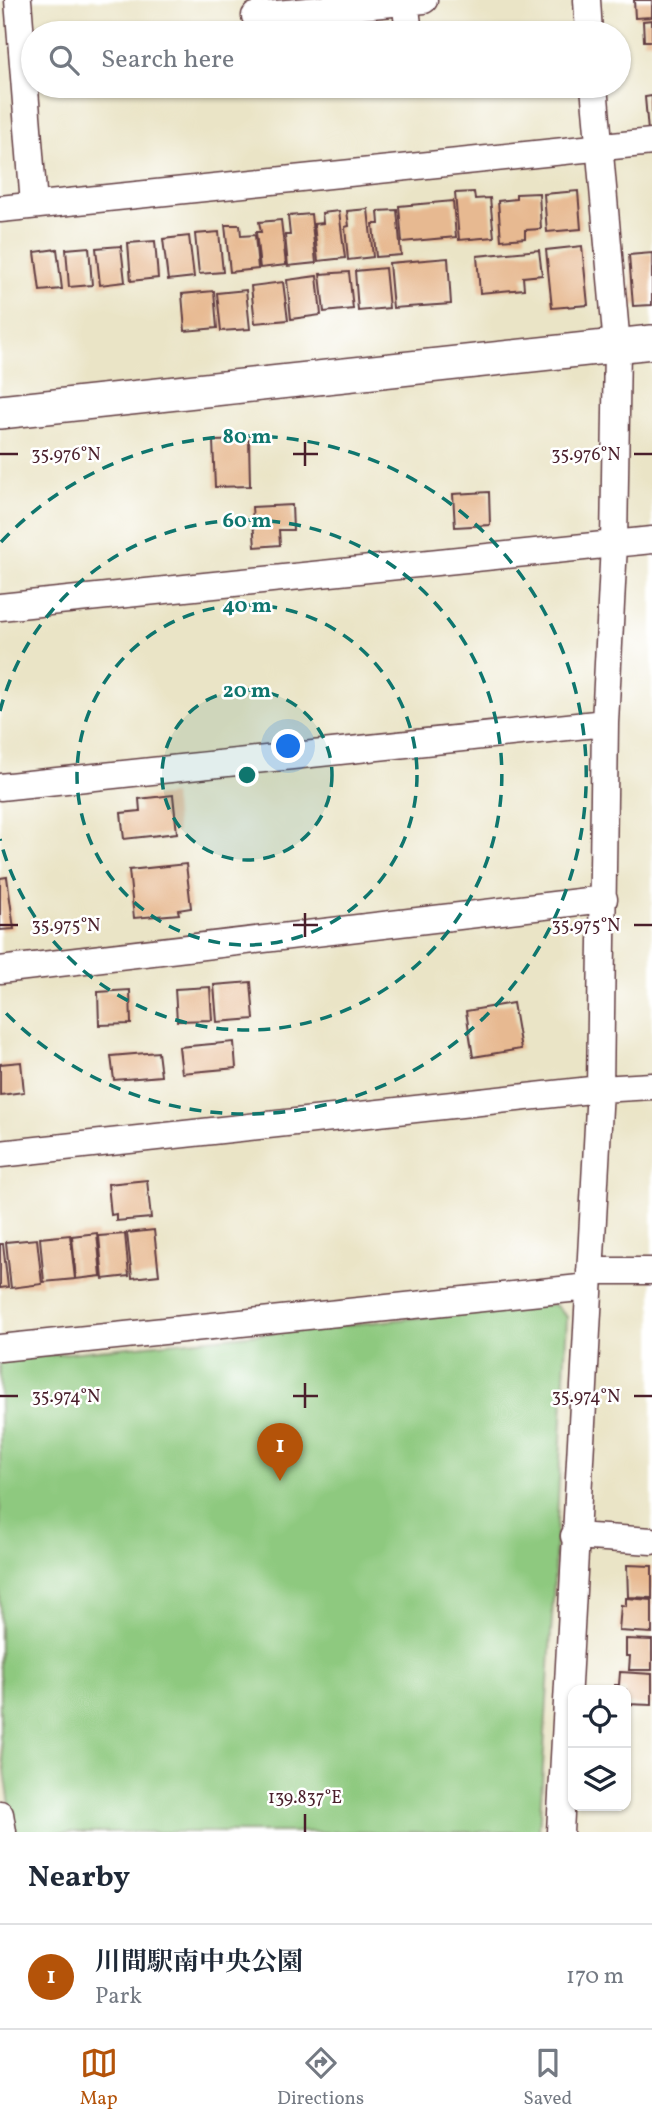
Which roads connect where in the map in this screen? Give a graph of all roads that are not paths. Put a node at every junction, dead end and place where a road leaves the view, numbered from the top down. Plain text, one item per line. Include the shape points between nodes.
1 (587, 0) edge
2 (411, 1) edge
3 (255, 16) dead end
4 (13, 18) edge
5 (410, 21) edge
6 (588, 21) edge
7 (21, 89) edge
8 (22, 98) edge
9 (595, 98) edge
10 (652, 142) edge
11 (599, 147) junction
12 (34, 205) junction
13 (0, 209) edge
14 (652, 342) edge
15 (617, 346) junction
16 (0, 412) edge
17 (652, 540) edge
18 (614, 544) junction
19 (0, 607) edge
20 (605, 723) junction
21 (0, 787) edge
22 (604, 900) junction
23 (0, 970) edge
24 (652, 1086) edge
25 (600, 1089) junction
26 (0, 1154) edge
27 (652, 1271) edge
28 (590, 1279) junction
29 (0, 1348) edge
30 (574, 1536) junction
31 (652, 1541) edge
32 (0, 1814) edge
33 (2, 1832) edge
34 (560, 1832) edge

1 - 6 street
2 - 3 street
2 - 5 street
4 - 7 street
8 - 12 street
9 - 11 street
10 - 11 street
11 - 12 street
11 - 15 street
12 - 13 street
14 - 15 street
15 - 16 street
15 - 18 street
17 - 18 street
18 - 19 street
18 - 20 street
20 - 21 street
20 - 22 street
22 - 23 street
22 - 25 street
24 - 25 street
25 - 26 street
25 - 28 street
27 - 28 street
28 - 29 street
28 - 30 street
30 - 31 street
30 - 34 street
32 - 33 street

